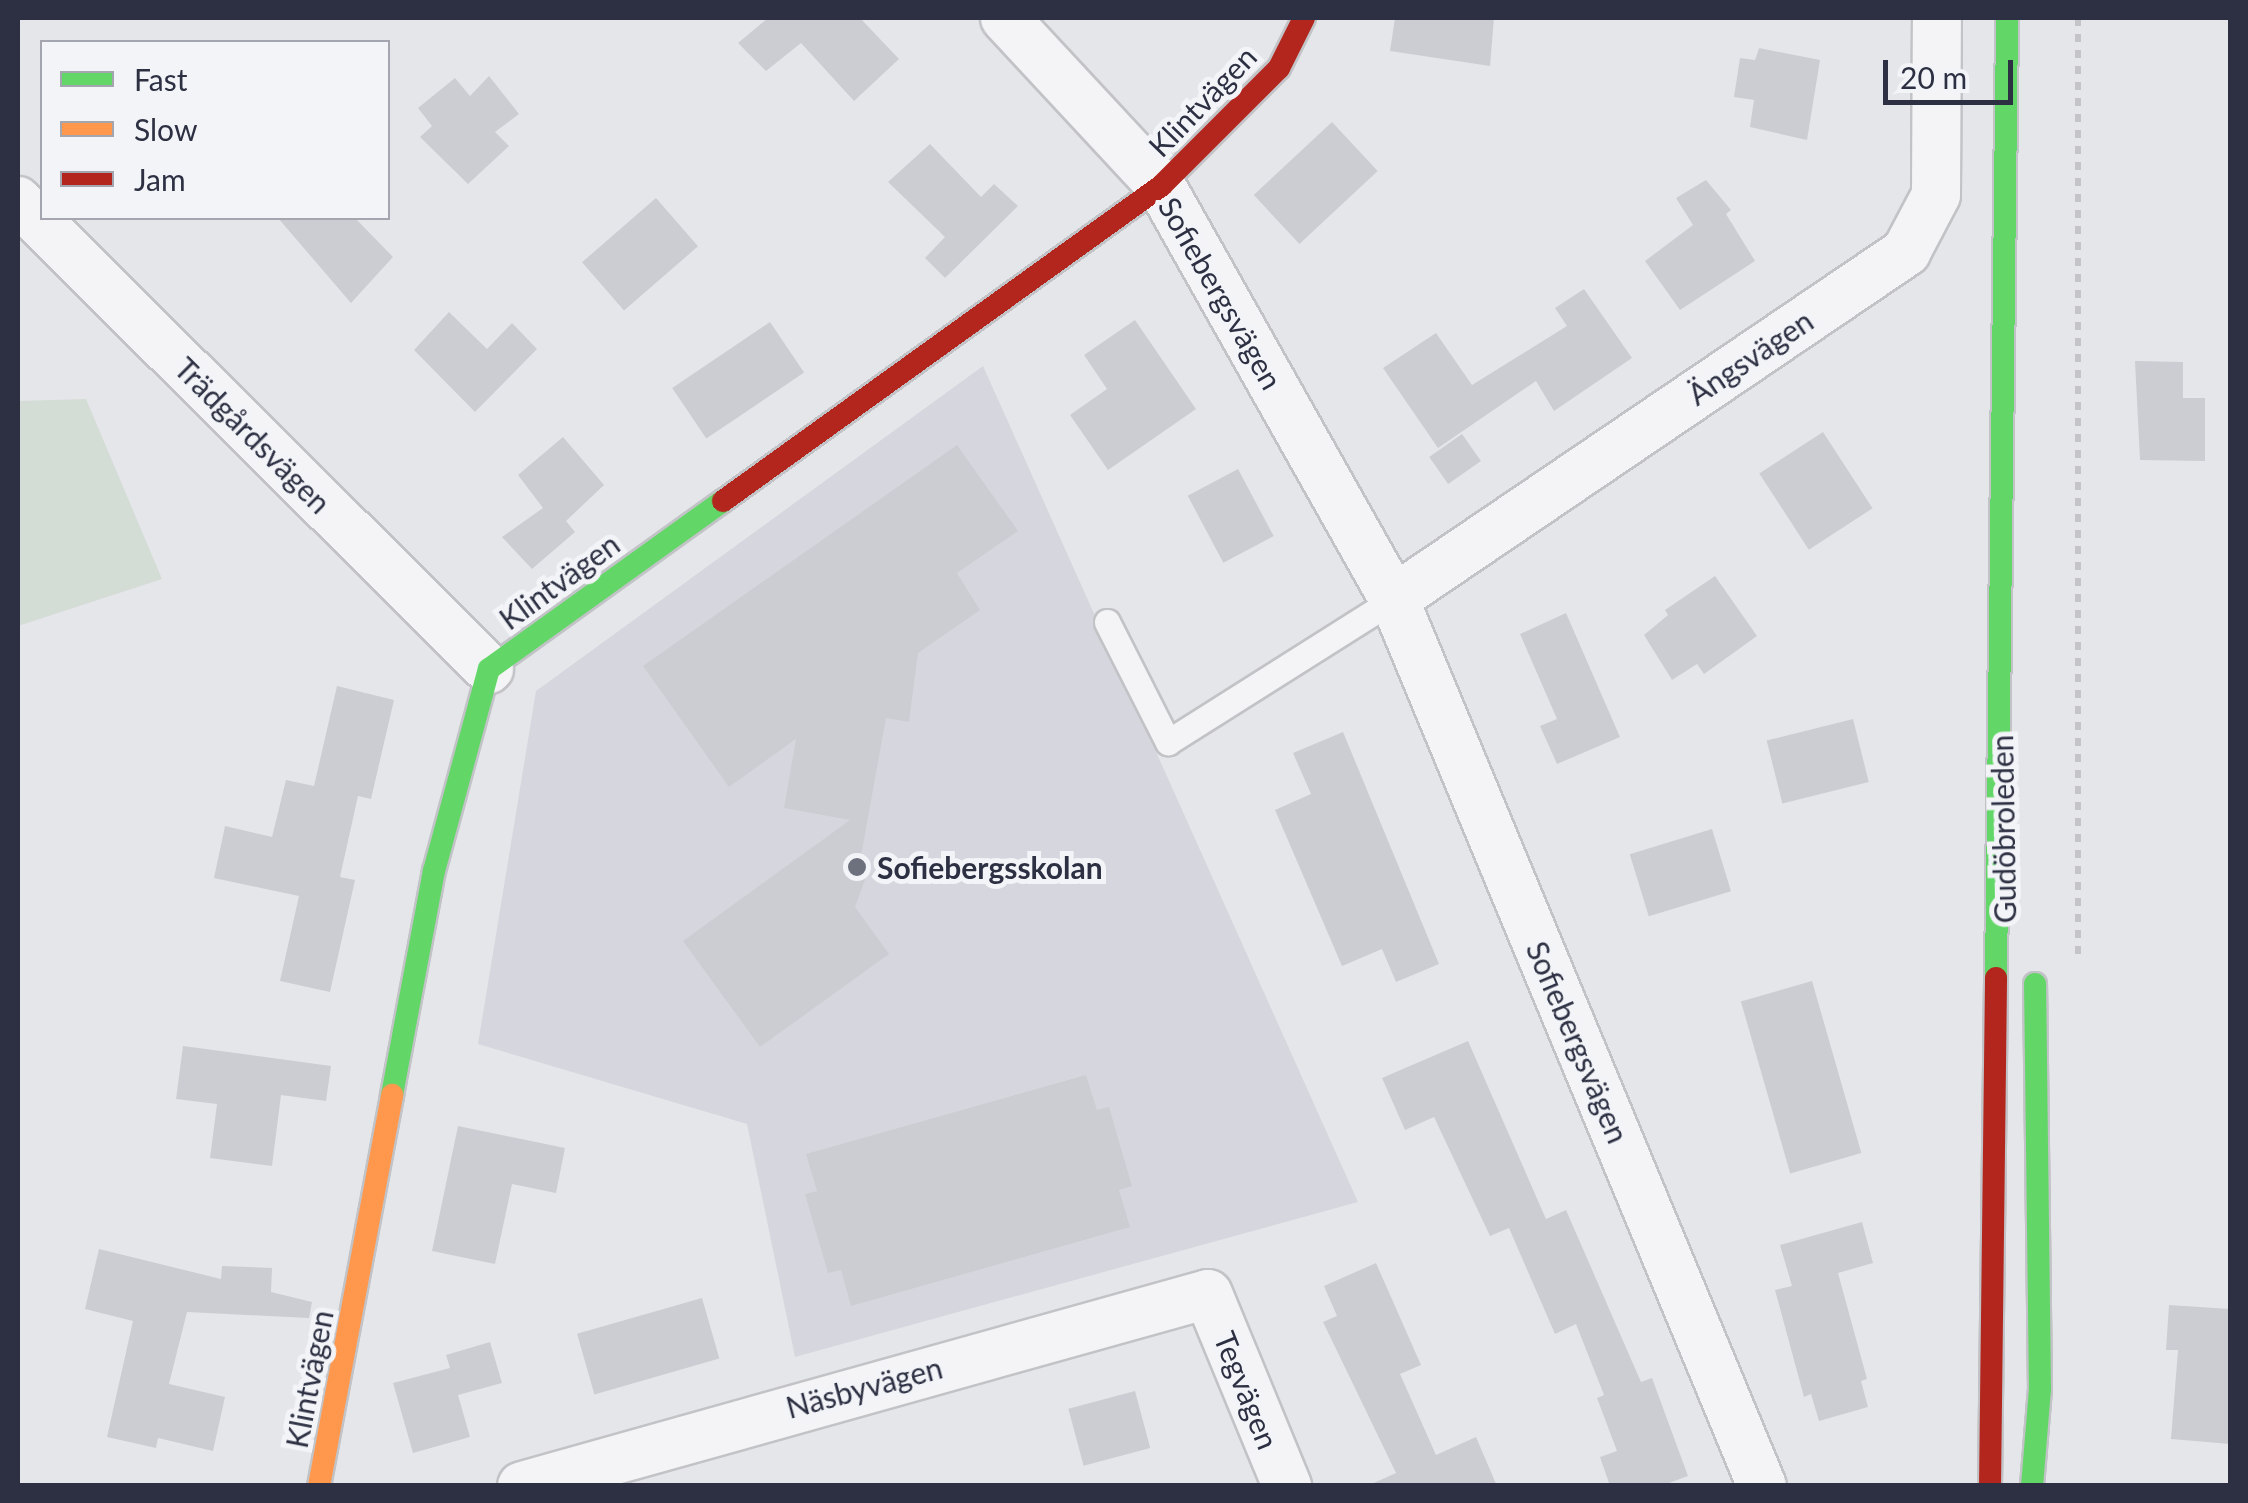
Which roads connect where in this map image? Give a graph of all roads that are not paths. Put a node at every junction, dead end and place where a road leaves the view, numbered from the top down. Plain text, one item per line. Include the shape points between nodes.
1 (1005, 18) edge
2 (1304, 18) edge
3 (1938, 18) edge
4 (2006, 18) edge
5 (2006, 172) junction
6 (1162, 186) junction
7 (18, 201) edge
8 (2027, 548) dead end
9 (1394, 599) junction
10 (1108, 622) dead end
11 (489, 668) junction
12 (2034, 954) dead end
13 (1208, 1294) joint
14 (319, 1486) edge
15 (522, 1486) edge
16 (1287, 1486) edge
17 (1762, 1486) edge
18 (1990, 1486) edge
19 (2032, 1486) edge

1 - 6 street, Sofiebergsvägen
2 - 6 main road, Klintvägen via 1279,68
3 - 9 street, Ängsvägen via 1936,195 1906,252
4 - 5 main road, Gudöbroleden
5 - 8 main road, Gudöbroleden
5 - 18 main road, Gudöbroleden
6 - 9 street, Sofiebergsvägen
6 - 11 main road, Klintvägen
7 - 11 street, Trädgårdsvägen
9 - 10 lane via 1168,742
9 - 17 street, Sofiebergsvägen
11 - 14 main road, Klintvägen via 434,870
12 - 19 main road, Gudöbroleden via 2040,1389
13 - 15 street, Näsbyvägen
13 - 16 street, Tegvägen

